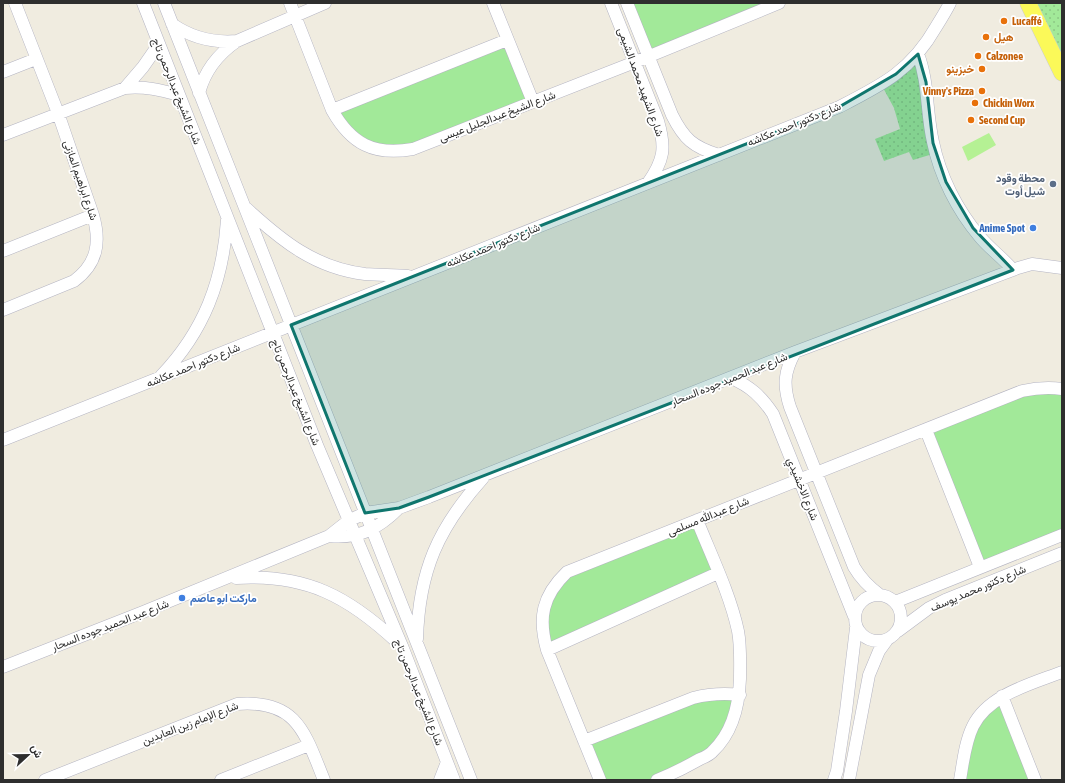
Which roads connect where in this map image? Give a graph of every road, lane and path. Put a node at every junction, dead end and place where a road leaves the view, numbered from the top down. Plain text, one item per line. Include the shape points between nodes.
1 (15, 3) edge
2 (143, 3) edge
3 (164, 3) edge
4 (290, 3) edge
5 (326, 3) edge
6 (493, 3) edge
7 (611, 3) edge
8 (627, 3) edge
9 (779, 3) edge
10 (950, 3) edge
11 (1028, 3) edge
12 (295, 16) junction
13 (172, 24) junction
14 (508, 40) junction
15 (237, 41) junction
16 (159, 44) junction
17 (918, 54) junction
18 (648, 56) junction
19 (36, 59) junction
20 (635, 62) junction
21 (3, 72) edge
22 (1062, 73) edge
23 (125, 88) junction
24 (199, 93) junction
25 (179, 94) junction
26 (533, 102) junction
27 (332, 110) junction
28 (58, 113) junction
29 (3, 135) edge
30 (719, 155) junction
31 (648, 183) junction
32 (243, 206) junction
33 (94, 215) junction
34 (227, 216) junction
35 (3, 251) edge
36 (1062, 268) edge
37 (1013, 270) junction
38 (414, 276) junction
39 (3, 310) edge
40 (291, 325) junction
41 (272, 332) junction
42 (795, 352) junction
43 (731, 378) junction
44 (158, 379) junction
45 (1062, 388) edge
46 (926, 430) junction
47 (3, 440) edge
48 (816, 473) junction
49 (485, 476) junction
50 (799, 480) junction
51 (399, 508) junction
52 (365, 513) junction
53 (697, 520) junction
54 (348, 521) junction
55 (372, 529) junction
56 (1062, 535) edge
57 (329, 536) junction
58 (354, 536) junction
59 (1062, 553) edge
60 (980, 568) junction
61 (718, 573) junction
62 (226, 578) junction
63 (880, 595) junction
64 (895, 602) junction
65 (856, 622) junction
66 (898, 631) junction
67 (887, 640) junction
68 (417, 644) junction
69 (402, 646) junction
70 (547, 650) junction
71 (3, 667) edge
72 (1062, 672) edge
73 (436, 692) junction
74 (740, 695) junction
75 (1002, 696) junction
76 (421, 697) junction
77 (584, 741) junction
78 (310, 745) junction
79 (447, 762) junction
80 (52, 779) edge
81 (221, 780) edge
82 (324, 780) edge
83 (440, 780) edge
84 (454, 780) edge
85 (471, 780) edge
86 (600, 780) edge
87 (657, 780) edge
88 (834, 780) edge
89 (849, 780) edge
90 (960, 780) edge
91 (1035, 780) edge

1 - 19 street, شارع ابراهيم المازنى
2 - 16 street, شارع الشيخ عبدالرحمن تاج
3 - 13 street, شارع الشيخ عبدالرحمن تاج
4 - 12 street, شارع الشيخ عبدالجليل عيسى
5 - 12 street
6 - 14 street
7 - 20 street, شارع الشهيد محمد الشيمى
8 - 18 street, شارع الشهيد محمد الشيمى
9 - 18 street, شارع الشيخ عبدالجليل عيسى
10 - 17 street, شارع دكتور احمد عكاشه
11 - 22 main road
12 - 15 street
12 - 27 street, شارع الشيخ عبدالجليل عيسى
13 - 15 street via 186,33 203,39
13 - 24 street, شارع الشيخ عبدالرحمن تاج
14 - 26 street
14 - 27 street
15 - 24 street via 213,63
16 - 23 street
16 - 25 street, شارع الشيخ عبدالرحمن تاج
17 - 30 street, شارع دكتور احمد عكاشه via 896,74 839,107
17 - 37 street via 926,82 933,143 946,182 973,228
18 - 20 street, شارع الشيخ عبدالجليل عيسى
18 - 30 street, شارع الشهيد محمد الشيمى via 679,130 690,142
19 - 21 street
19 - 28 street, شارع ابراهيم المازنى
20 - 26 street, شارع الشيخ عبدالجليل عيسى
20 - 31 street, شارع الشهيد محمد الشيمى via 663,137 663,154 658,170
23 - 25 street via 151,88
23 - 28 street
24 - 32 street, شارع الشيخ عبدالرحمن تاج
25 - 34 street, شارع الشيخ عبدالرحمن تاج
26 - 27 street, شارع الشيخ عبدالجليل عيسى via 413,149 397,152 380,151 360,142 340,124
28 - 29 street
28 - 33 street, شارع ابراهيم المازنى
30 - 31 street, شارع دكتور احمد عكاشه
31 - 38 street, شارع دكتور احمد عكاشه
32 - 38 street via 282,240 321,262 364,274
32 - 40 street, شارع الشيخ عبدالرحمن تاج
33 - 35 street
33 - 39 street, شارع ابراهيم المازنى via 96,252 84,274 74,282
34 - 41 street, شارع الشيخ عبدالرحمن تاج
34 - 44 street via 220,272 206,311 185,347
36 - 37 street, شارع عبد الحميد جوده السحار via 1032,264
37 - 42 street, شارع عبد الحميد جوده السحار
38 - 40 street, شارع دكتور احمد عكاشه
40 - 41 street, شارع دكتور احمد عكاشه
40 - 52 street, شارع الشيخ عبدالرحمن تاج
41 - 44 street, شارع دكتور احمد عكاشه
41 - 54 street, شارع الشيخ عبدالرحمن تاج
42 - 43 street, شارع عبد الحميد جوده السحار
42 - 48 street, شارع الاخشيدي via 788,365 785,393
43 - 49 street, شارع عبد الحميد جوده السحار
43 - 50 street, شارع الاخشيدي via 744,383 766,402 774,414
44 - 47 street, شارع دكتور احمد عكاشه
45 - 46 street, شارع عبدالله مسلمى via 1022,391
46 - 48 street, شارع عبدالله مسلمى
46 - 60 street
48 - 50 street, شارع عبدالله مسلمى
48 - 63 street, شارع الاخشيدي via 854,568
49 - 51 street, شارع عبد الحميد جوده السحار
49 - 68 street via 464,499 446,525 433,553 423,582
50 - 53 street, شارع عبدالله مسلمى
50 - 65 street, شارع الاخشيدي
51 - 52 street, شارع عبد الحميد جوده السحار
51 - 55 street, شارع عبد الحميد جوده السحار via 382,524
52 - 54 street, شارع عبد الحميد جوده السحار
52 - 55 street, شارع الشيخ عبدالرحمن تاج
53 - 61 street
53 - 70 street, شارع عبدالله مسلمى via 567,572 550,593 544,607 543,636
54 - 57 street, شارع عبد الحميد جوده السحار
54 - 58 street, شارع الشيخ عبدالرحمن تاج
55 - 58 street, شارع عبد الحميد جوده السحار
55 - 68 street, شارع الشيخ عبدالرحمن تاج
56 - 60 street, شارع دكتور محمد يوسف
57 - 58 street, شارع عبد الحميد جوده السحار
57 - 62 street, شارع عبد الحميد جوده السحار
58 - 69 street, شارع الشيخ عبدالرحمن تاج
59 - 66 street, شارع دكتور محمد يوسف via 945,600 923,612
60 - 64 street, شارع دكتور محمد يوسف
61 - 70 street
61 - 74 street via 738,631 741,652
62 - 69 street via 278,579 322,590 352,604
62 - 71 street, شارع عبد الحميد جوده السحار
63 - 64 street
63 - 65 street via 863,600 857,607
64 - 66 street via 901,616
65 - 67 street via 862,635 869,640
65 - 88 street via 846,711
66 - 67 street
67 - 89 street via 879,651 869,675
68 - 73 street, شارع الشيخ عبدالرحمن تاج
69 - 76 street, شارع الشيخ عبدالرحمن تاج
70 - 77 street, شارع عبدالله مسلمى
72 - 75 street
73 - 76 street
73 - 85 street, شارع الشيخ عبدالرحمن تاج
74 - 77 street via 708,694 693,698
74 - 87 street via 730,726 712,752
75 - 90 street via 980,714 973,726
75 - 91 street
76 - 79 street, شارع الشيخ عبدالرحمن تاج
77 - 86 street, شارع عبدالله مسلمى
78 - 80 street, شارع الإمام زين العابدين via 303,731 282,710 268,705 237,704
78 - 81 street
78 - 82 street, شارع الإمام زين العابدين
79 - 83 street
79 - 84 street, شارع الشيخ عبدالرحمن تاج

